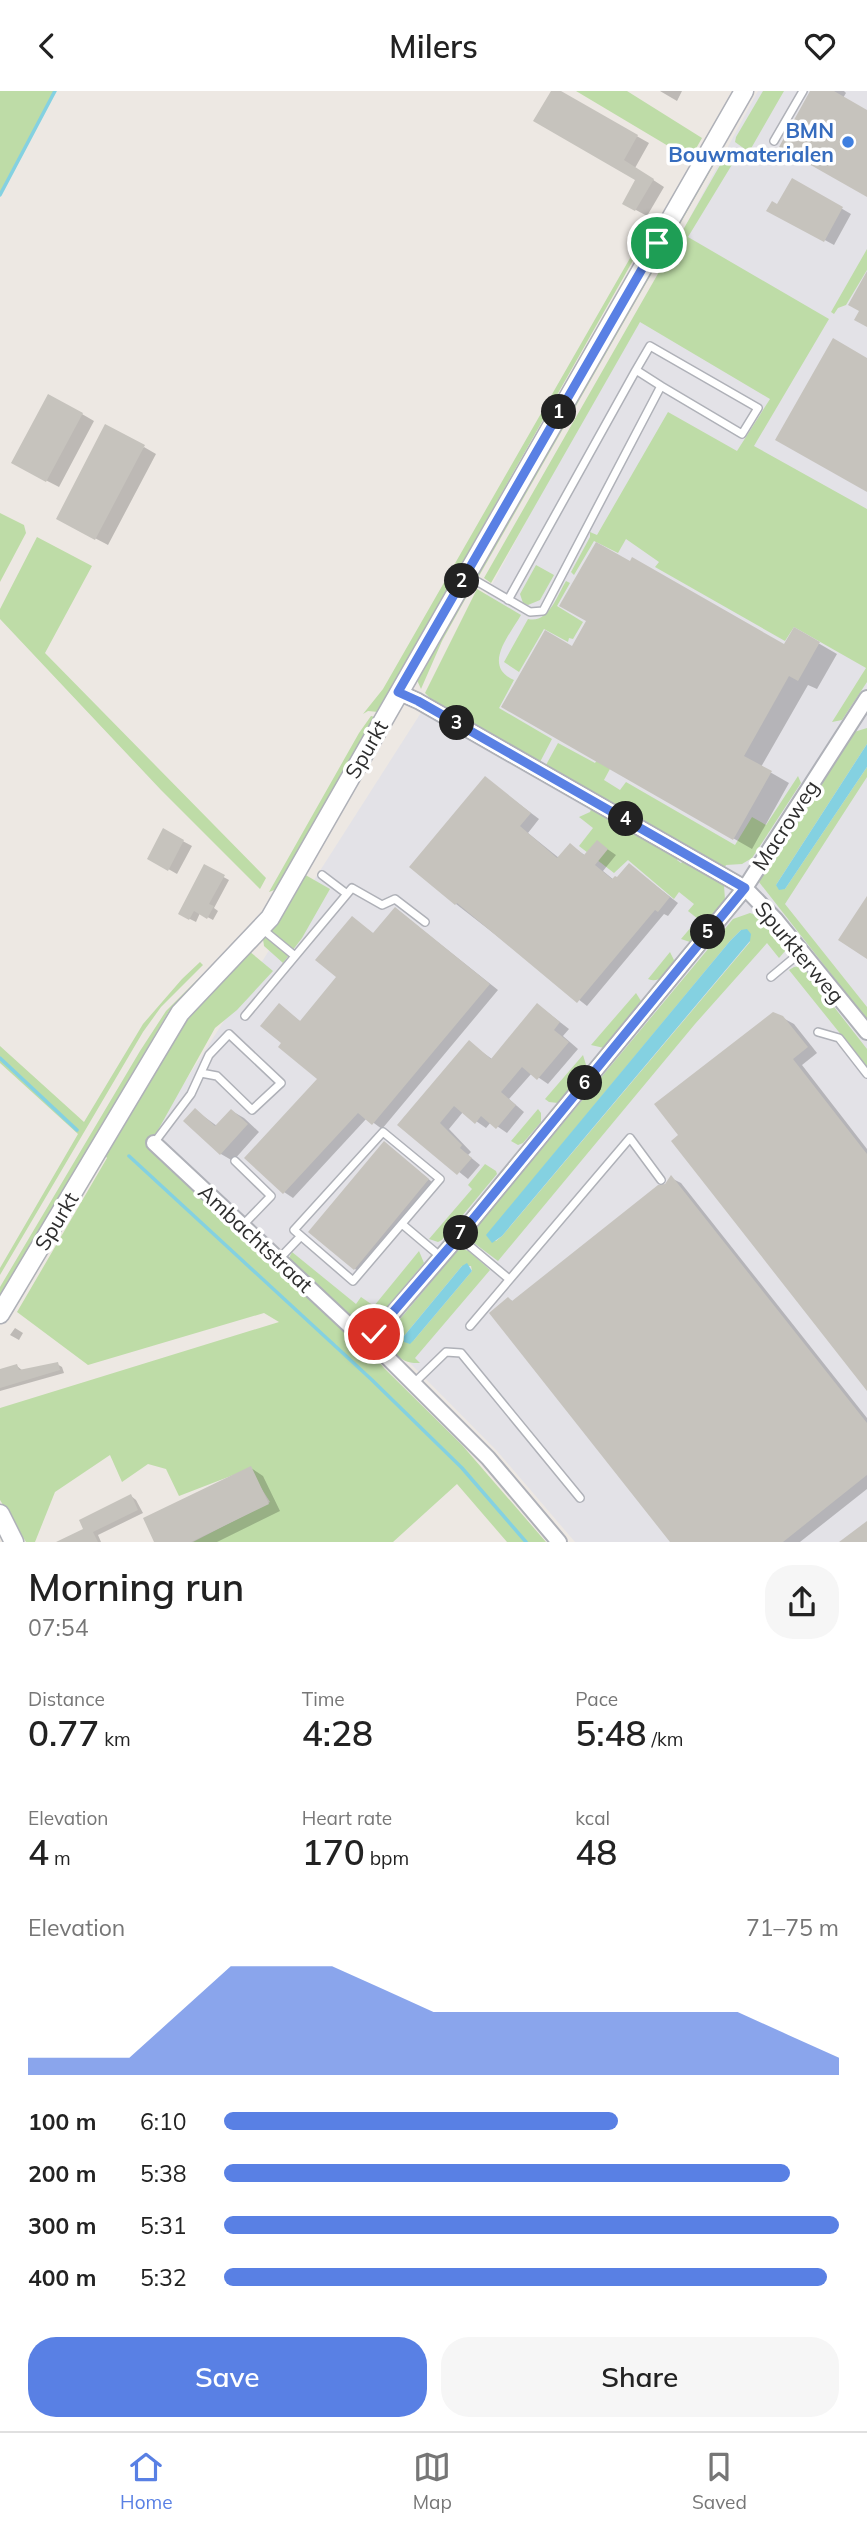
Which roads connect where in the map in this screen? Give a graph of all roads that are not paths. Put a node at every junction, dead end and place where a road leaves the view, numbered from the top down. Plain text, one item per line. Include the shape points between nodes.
1 (744, 91) edge
2 (803, 91) edge
3 (774, 141) dead end
4 (636, 370) junction
5 (662, 386) junction
6 (466, 575) junction
7 (508, 600) junction
8 (398, 692) junction
9 (867, 698) edge
10 (322, 875) dead end
11 (745, 888) junction
12 (347, 894) junction
13 (425, 922) dead end
14 (261, 928) junction
15 (801, 952) junction
16 (295, 956) junction
17 (771, 977) dead end
18 (245, 1016) dead end
19 (818, 1032) dead end
20 (867, 1032) edge
21 (201, 1073) junction
22 (867, 1074) edge
23 (154, 1143) joint
24 (235, 1161) dead end
25 (661, 1179) dead end
26 (402, 1224) junction
27 (243, 1225) junction
28 (301, 1236) junction
29 (459, 1236) junction
30 (441, 1257) junction
31 (279, 1259) junction
32 (509, 1279) junction
33 (0, 1314) edge
34 (470, 1326) dead end
35 (374, 1334) junction
36 (413, 1384) junction
37 (580, 1498) dead end
38 (0, 1514) edge
39 (0, 1532) edge
40 (12, 1542) edge
41 (559, 1542) edge

1 - 6 street, Spurkt
2 - 3 lane
4 - 5 lane
4 - 5 lane via 650,346 758,408 742,434
4 - 7 lane
5 - 7 lane via 543,611 530,613
6 - 7 lane
6 - 8 street, Spurkt
8 - 11 street, Spurkterweg
8 - 14 street, Spurkt
9 - 11 street, Macroweg
10 - 12 lane
11 - 15 street, Spurkterweg
11 - 29 street, Macroweg
12 - 13 lane via 352,888 382,905 395,899
12 - 16 lane
14 - 16 lane
14 - 33 street, Spurkt via 180,1013
15 - 17 lane
15 - 20 street, Spurkterweg
16 - 18 lane
19 - 22 lane via 839,1038
21 - 21 lane via 209,1055 229,1034 281,1083 252,1109 217,1076
21 - 23 lane
23 - 27 street, Ambachtstraat
24 - 27 lane via 271,1196
25 - 32 lane via 630,1138
26 - 28 lane via 354,1281
26 - 28 lane via 440,1179 383,1132 294,1230
26 - 30 lane
27 - 31 street, Ambachtstraat
28 - 31 lane
29 - 30 street, Macroweg
29 - 32 lane
30 - 35 street, Macroweg
31 - 35 street, Ambachtstraat via 353,1329
32 - 34 lane
35 - 36 street via 381,1351
36 - 37 lane via 446,1352 461,1353
36 - 41 street via 488,1458
38 - 40 street
39 - 40 street

